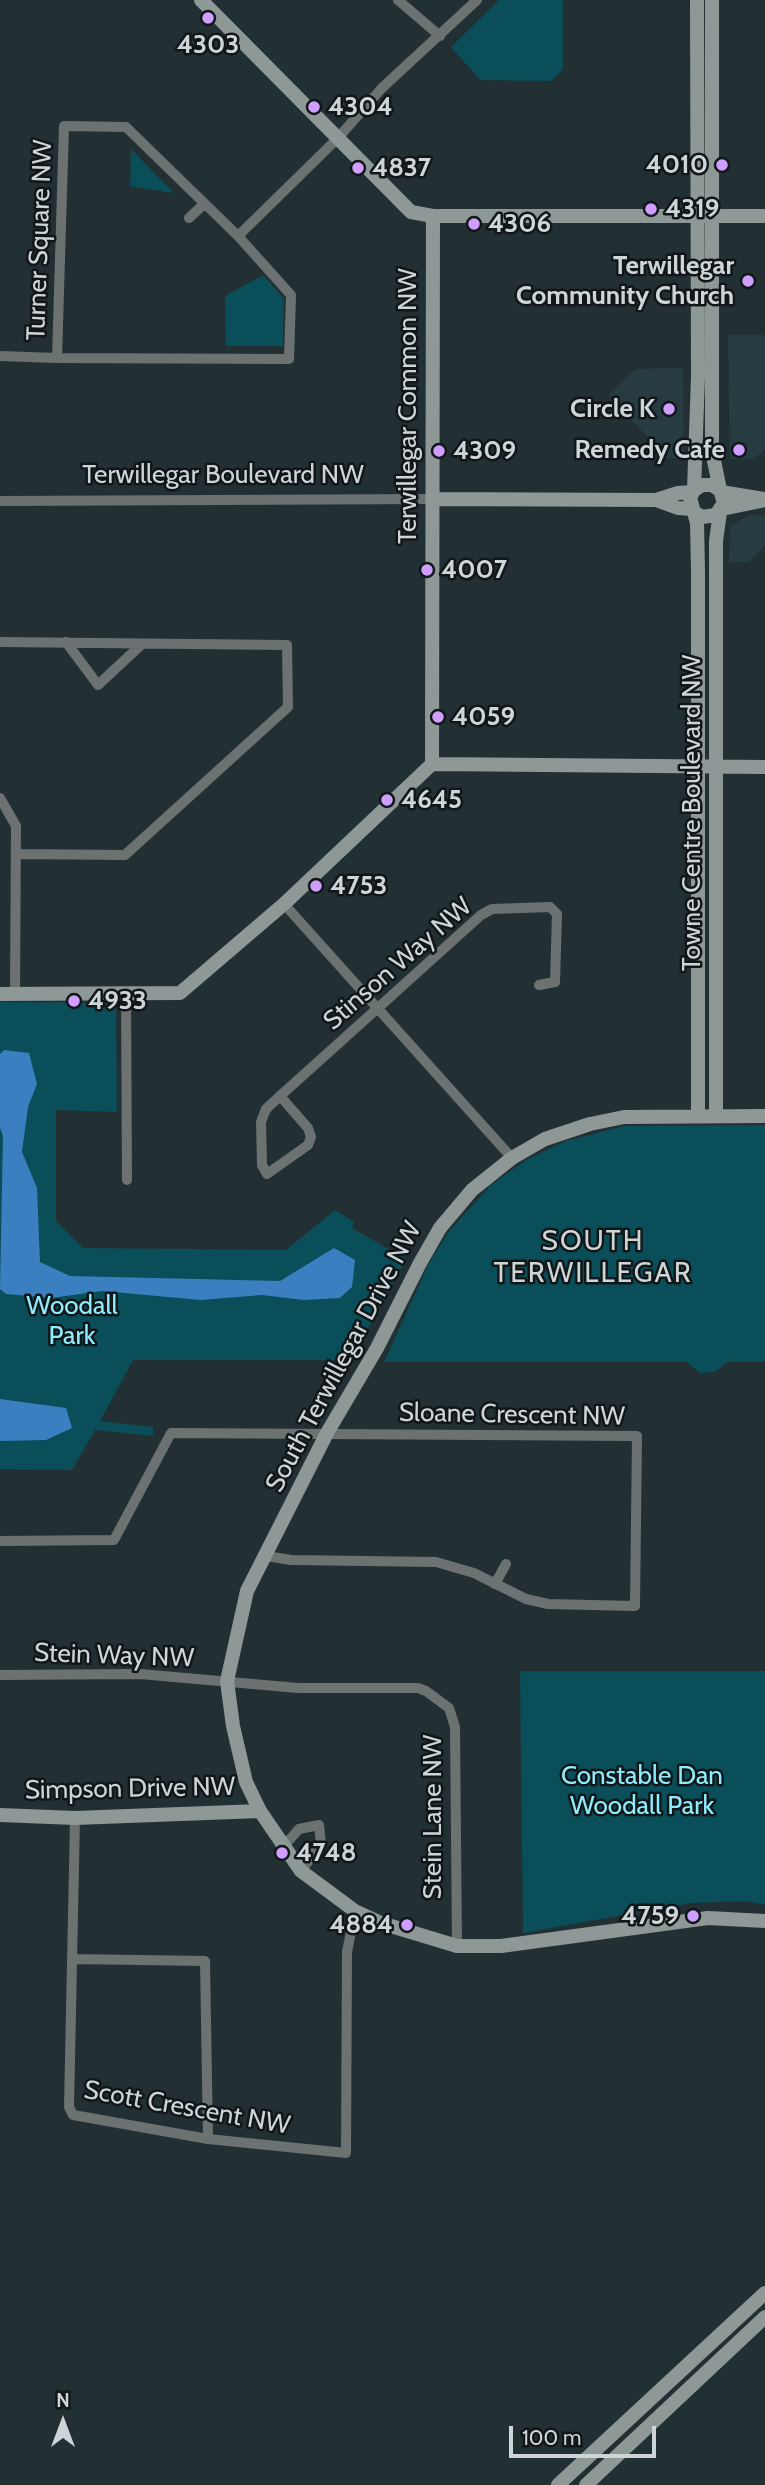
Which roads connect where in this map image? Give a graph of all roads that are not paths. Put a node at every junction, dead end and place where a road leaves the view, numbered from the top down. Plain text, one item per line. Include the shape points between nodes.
1 (201, 0) edge
2 (398, 0) edge
3 (477, 0) edge
4 (697, 0) edge
5 (712, 0) edge
6 (440, 36) junction
7 (338, 138) junction
8 (203, 205) junction
9 (433, 216) junction
10 (704, 216) junction
11 (765, 216) edge
12 (189, 218) dead end
13 (238, 236) junction
14 (0, 356) edge
15 (57, 358) junction
16 (693, 491) junction
17 (720, 491) junction
18 (432, 499) junction
19 (656, 500) junction
20 (765, 500) edge
21 (0, 501) edge
22 (693, 510) junction
23 (721, 510) junction
24 (0, 642) edge
25 (66, 642) junction
26 (142, 644) junction
27 (432, 764) junction
28 (698, 767) junction
29 (717, 767) junction
30 (765, 767) edge
31 (0, 798) edge
32 (18, 854) junction
33 (284, 904) junction
34 (539, 985) dead end
35 (7, 994) edge
36 (126, 995) junction
37 (379, 1007) junction
38 (280, 1097) junction
39 (698, 1115) junction
40 (716, 1115) junction
41 (765, 1116) edge
42 (512, 1158) junction
43 (127, 1180) dead end
44 (327, 1433) junction
45 (0, 1541) edge
46 (266, 1556) junction
47 (506, 1564) dead end
48 (495, 1584) junction
49 (0, 1675) edge
50 (227, 1681) junction
51 (260, 1811) junction
52 (0, 1815) edge
53 (75, 1818) junction
54 (284, 1846) junction
55 (301, 1871) junction
56 (355, 1911) junction
57 (765, 1920) edge
58 (457, 1946) junction
59 (73, 1959) junction
60 (208, 2138) junction
61 (765, 2293) edge
62 (765, 2318) edge
63 (558, 2485) edge
64 (586, 2485) edge

1 - 7 street
2 - 6 street
3 - 6 street
4 - 10 street
5 - 10 street
6 - 7 street via 382,88
7 - 9 street via 411,212
7 - 13 street
8 - 12 street
8 - 13 street, Turner Square NW
8 - 15 street, Turner Square NW via 126,127 64,127
9 - 10 street
9 - 18 street, Terwillegar Common NW
10 - 11 street
10 - 16 street
10 - 17 street via 712,451
13 - 15 street, Turner Square NW via 291,295 289,359
14 - 15 street, Turner Square NW
16 - 17 street via 707,484
16 - 19 street, Terwillegar Boulevard NW
16 - 22 street
17 - 20 street
17 - 23 street via 724,498
18 - 19 street, Terwillegar Boulevard NW
18 - 21 street, Terwillegar Boulevard NW
18 - 27 street, Terwillegar Common NW
19 - 22 street, Terwillegar Boulevard NW
20 - 23 street
22 - 23 street via 707,518
22 - 28 street, Towne Centre Boulevard NW via 697,530
23 - 29 street, Towne Centre Boulevard NW via 716,541
24 - 25 street
25 - 26 street
25 - 26 street via 98,685
26 - 32 street via 286,645 288,707 125,855
27 - 28 street
27 - 33 street
28 - 29 street
28 - 39 street, Towne Centre Boulevard NW
29 - 30 street
29 - 40 street, Towne Centre Boulevard NW
31 - 32 street via 16,826
32 - 35 street
33 - 36 street via 184,991
33 - 37 street
34 - 37 street, Stinson Way NW via 555,982 554,909 492,909
35 - 36 street
36 - 43 street
37 - 38 street, Stinson Way NW
37 - 42 street
38 - 38 street, Stinson Way NW via 266,1109 261,1122 262,1165 267,1174 308,1145 312,1137
39 - 40 street, South Terwillegar Drive NW
39 - 42 street, South Terwillegar Drive NW via 624,1117 590,1124 545,1139
40 - 41 street, South Terwillegar Drive NW
42 - 44 street, South Terwillegar Drive NW via 472,1190 440,1228
44 - 45 street via 171,1433 114,1540
44 - 46 street, South Terwillegar Drive NW
44 - 48 street, Sloane Crescent NW via 637,1436 635,1606 548,1604
46 - 48 street, Sloane Crescent NW via 436,1562
46 - 50 street, South Terwillegar Drive NW via 247,1591
47 - 48 street
49 - 50 street, Stein Way NW via 140,1674
50 - 51 street, South Terwillegar Drive NW via 246,1782
50 - 58 street, Stein Lane NW via 298,1688 418,1688 449,1709 455,1727
51 - 53 street, Simpson Drive NW
51 - 54 street, South Terwillegar Drive NW
52 - 53 street, Simpson Drive NW
53 - 59 street, Scott Crescent NW
54 - 55 street, South Terwillegar Drive NW
54 - 55 street via 299,1829 319,1825 321,1844
55 - 56 street, South Terwillegar Drive NW
56 - 58 street, South Terwillegar Drive NW
56 - 60 street, Scott Crescent NW via 347,1952 346,2153
57 - 58 street, South Terwillegar Drive NW via 708,1918 501,1946
59 - 60 street, Scott Crescent NW via 70,2112
59 - 60 street via 205,1961
61 - 63 street
62 - 64 street

